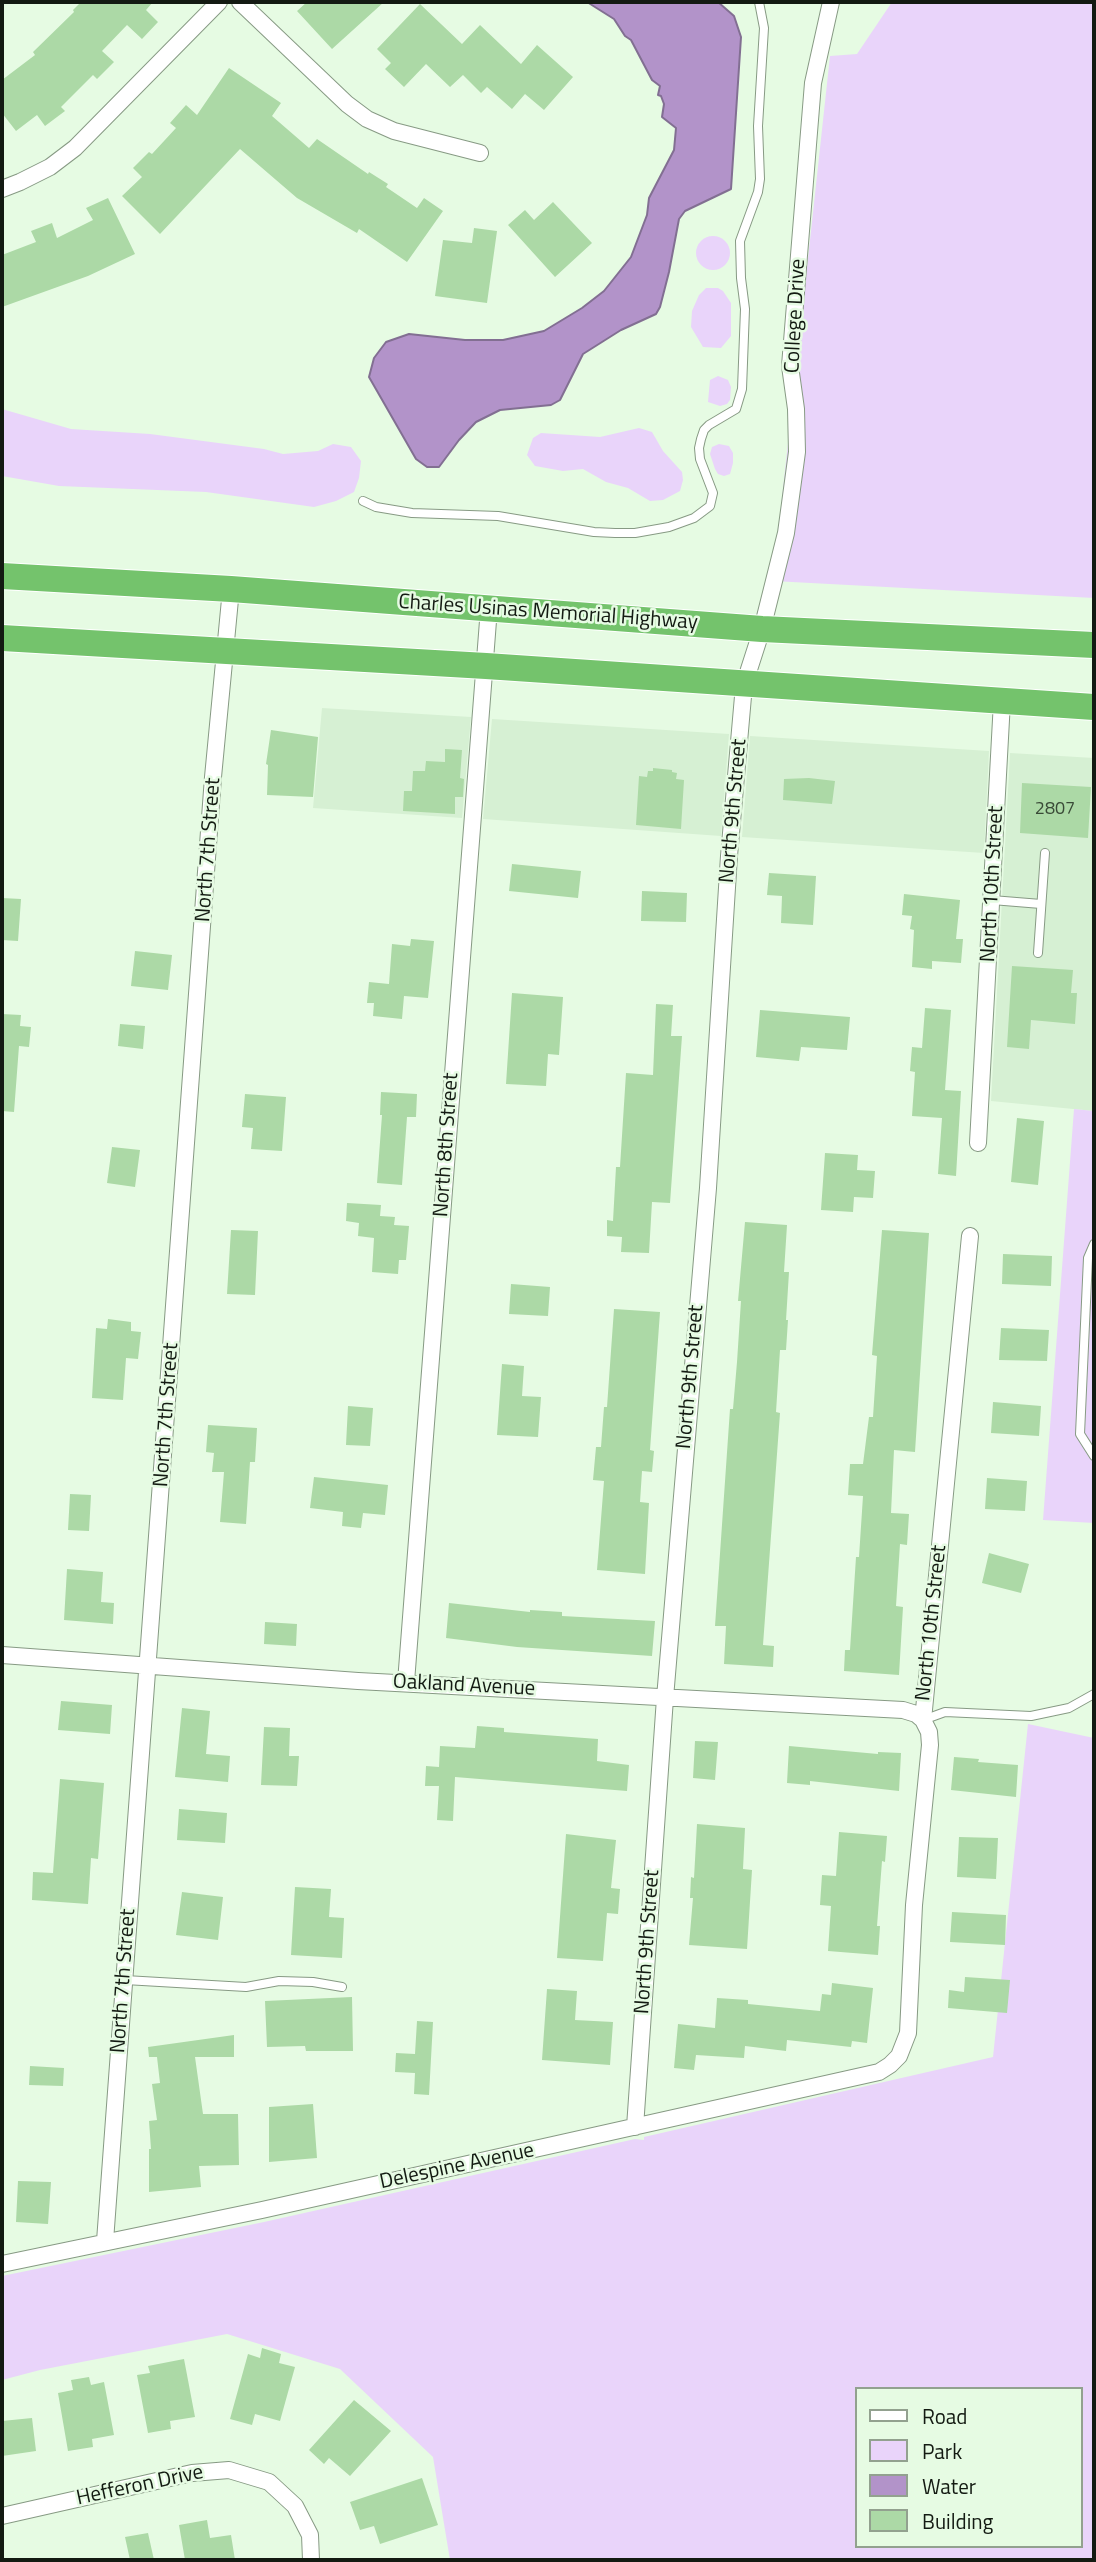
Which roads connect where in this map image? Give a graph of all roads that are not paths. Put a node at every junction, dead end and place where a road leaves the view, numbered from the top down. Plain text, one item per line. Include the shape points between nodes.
1 (219, 2) edge
2 (240, 2) edge
3 (759, 2) edge
4 (831, 2) edge
5 (480, 153) dead end
6 (2, 189) edge
7 (363, 501) dead end
8 (2, 576) edge
9 (231, 589) junction
10 (489, 608) junction
11 (762, 629) junction
12 (2, 638) edge
13 (1094, 645) edge
14 (226, 652) junction
15 (486, 666) junction
16 (744, 685) junction
17 (1002, 701) junction
18 (1094, 707) edge
19 (1045, 853) dead end
20 (992, 900) junction
21 (1041, 904) junction
22 (1038, 953) dead end
23 (978, 1143) dead end
24 (970, 1236) dead end
25 (1094, 1244) edge
26 (1094, 1456) edge
27 (2, 1655) edge
28 (147, 1665) junction
29 (406, 1682) junction
30 (1094, 1694) edge
31 (665, 1698) junction
32 (923, 1720) junction
33 (125, 1980) junction
34 (342, 1987) dead end
35 (903, 2051) joint
36 (635, 2127) junction
37 (105, 2241) junction
38 (2, 2264) edge
39 (2, 2516) edge
40 (311, 2560) edge

1 - 6 street via 75,148 50,167
2 - 5 street via 367,119 394,131
3 - 7 lane via 764,28 760,179 740,241 745,309 742,389 736,409 709,425 701,439 700,459 713,493 710,506 669,527 594,533 498,516 412,513
4 - 11 street, College Drive via 813,83 790,366 797,452 786,533
8 - 9 highway, Charles Usinas Memorial Highway
9 - 10 highway, Charles Usinas Memorial Highway
9 - 14 street, North 7th Street
10 - 11 highway, Charles Usinas Memorial Highway
10 - 15 street, North 8th Street
11 - 13 highway, Charles Usinas Memorial Highway
11 - 16 street, North 9th Street
12 - 14 highway
14 - 15 highway
14 - 28 street, North 7th Street
15 - 16 highway
15 - 29 street, North 8th Street
16 - 17 highway
16 - 31 street, North 9th Street via 709,1188
17 - 18 highway
17 - 20 street, North 10th Street
19 - 21 lane
20 - 21 lane
20 - 23 street, North 10th Street
21 - 22 lane
24 - 32 street, North 10th Street
25 - 26 lane via 1088,1258 1080,1434
27 - 28 street, Oakland Avenue
28 - 29 street, Oakland Avenue
28 - 33 street, North 7th Street
29 - 31 street, Oakland Avenue
30 - 32 lane via 1069,1708 1031,1716 944,1712
31 - 32 street, Oakland Avenue via 904,1710
31 - 36 street, North 9th Street
32 - 35 street, North 10th Street via 930,1745
33 - 34 lane via 246,1987 279,1981 313,1982
33 - 37 street, North 7th Street
35 - 36 street, Delespine Avenue via 879,2072
36 - 37 street, Delespine Avenue
37 - 38 street, Delespine Avenue
39 - 40 street, Hefferon Drive via 192,2473 229,2470 269,2482 295,2506 310,2535

